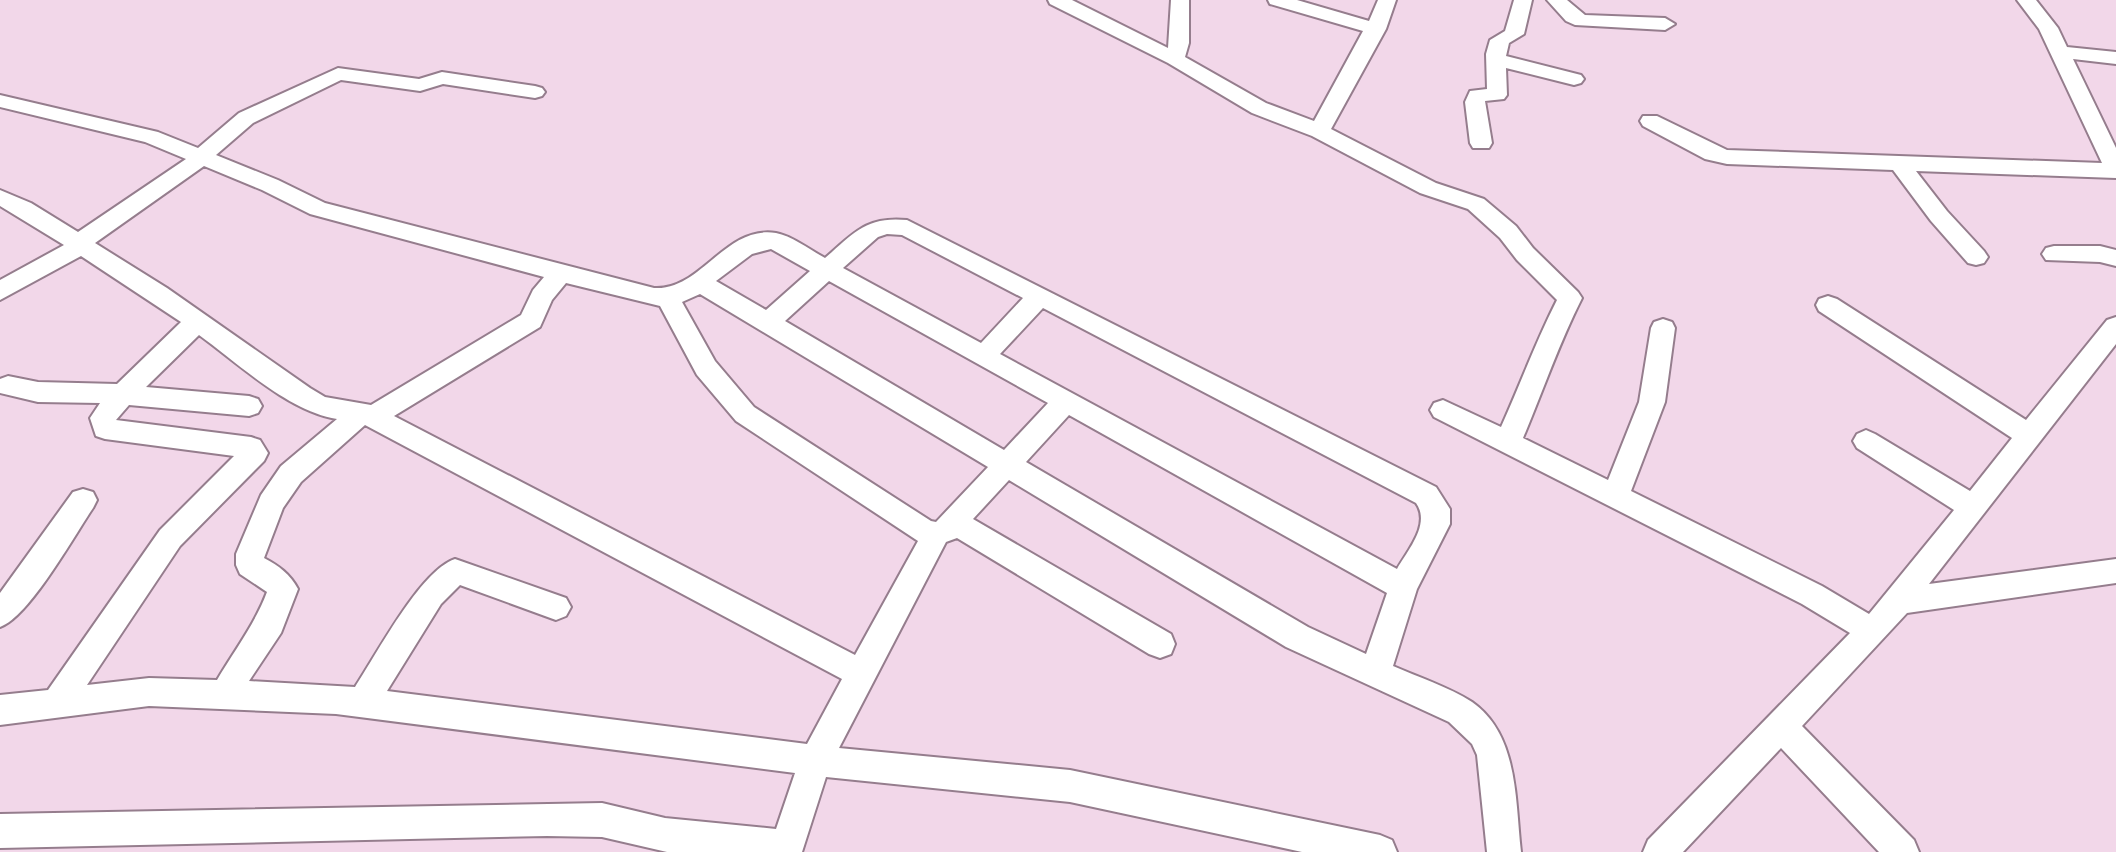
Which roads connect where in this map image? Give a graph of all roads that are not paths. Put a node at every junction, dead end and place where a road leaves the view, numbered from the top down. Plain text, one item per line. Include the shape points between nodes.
1 (1057, 0) edge
2 (1180, 0) edge
3 (1277, 0) edge
4 (1387, 0) edge
5 (1523, 0) edge
6 (1556, 0) edge
7 (2026, 0) edge
8 (1665, 24) dead end
9 (1376, 29) junction
10 (2059, 52) junction
11 (2116, 58) edge
12 (1496, 59) junction
13 (1175, 60) junction
14 (1574, 79) dead end
15 (535, 92) dead end
16 (0, 101) edge
17 (1650, 121) dead end
18 (1319, 131) junction
19 (2109, 142) edge
20 (1481, 143) dead end
21 (202, 157) junction
22 (1899, 163) junction
23 (2116, 171) edge
24 (0, 197) edge
25 (80, 244) junction
26 (2054, 254) dead end
27 (1976, 257) dead end
28 (2116, 258) edge
29 (827, 270) junction
30 (562, 272) junction
31 (698, 282) junction
32 (0, 291) edge
33 (1040, 296) junction
34 (668, 299) junction
35 (1828, 305) dead end
36 (198, 321) junction
37 (766, 324) junction
38 (1663, 328) dead end
39 (2111, 342) edge
40 (984, 356) junction
41 (3, 388) edge
42 (122, 395) junction
43 (1066, 401) junction
44 (249, 406) dead end
45 (1443, 410) dead end
46 (367, 415) junction
47 (2029, 435) junction
48 (1866, 440) dead end
49 (1508, 442) junction
50 (1007, 467) junction
51 (1615, 496) junction
52 (83, 499) dead end
53 (1973, 507) junction
54 (945, 528) junction
55 (2116, 571) edge
56 (1403, 587) junction
57 (1897, 601) junction
58 (556, 607) dead end
59 (0, 614) edge
60 (1871, 631) junction
61 (1160, 644) dead end
62 (1375, 673) junction
63 (863, 674) junction
64 (225, 695) junction
65 (363, 702) junction
66 (57, 703) junction
67 (0, 710) edge
68 (1781, 726) junction
69 (815, 760) junction
70 (0, 831) edge
71 (1380, 852) edge
72 (1504, 852) edge
73 (1660, 852) edge
74 (1902, 852) edge

1 - 13 street
2 - 13 street
3 - 9 street
4 - 9 street
5 - 12 street via 1514,34 1500,40
6 - 8 street via 1582,21
7 - 10 street via 2048,28
9 - 18 street
10 - 11 street
10 - 19 street
12 - 14 street
12 - 20 street via 1497,95 1477,95 1475,102
13 - 18 street via 1259,108
15 - 21 street via 442,78 420,85 338,74 246,118
16 - 21 street via 151,137
17 - 22 street via 1727,157
18 - 49 street via 1428,188 1476,204 1570,298
19 - 23 street
21 - 25 street
21 - 30 street via 318,209
22 - 23 street
22 - 27 street
24 - 25 street
25 - 32 street
25 - 36 street
26 - 28 street
29 - 31 street via 775,241 764,240 751,244
29 - 33 street via 870,231 886,226 907,228
29 - 37 street
29 - 40 street
30 - 34 street
30 - 46 street via 541,296 531,321
31 - 34 street via 685,294
31 - 37 street
33 - 40 street
33 - 56 street via 1426,495 1436,509 1436,524
34 - 54 street via 706,369 745,414 924,531
35 - 47 street
36 - 42 street
36 - 46 street via 320,406
37 - 50 street
38 - 51 street via 1652,401
39 - 47 street
40 - 43 street
41 - 42 street
42 - 44 street
42 - 66 street via 103,418 105,429 251,448 256,453 170,538
43 - 50 street
43 - 56 street
45 - 49 street
46 - 63 street
46 - 64 street via 291,474 271,503 250,554 250,565 283,589 270,624
47 - 53 street
48 - 53 street
49 - 51 street
50 - 54 street
50 - 62 street via 1297,638
51 - 60 street via 1812,595
52 - 59 street
53 - 57 street
54 - 61 street
54 - 63 street
55 - 57 street
56 - 62 street
57 - 60 street
58 - 65 street via 455,571 431,595
60 - 68 street
62 - 72 street via 1460,712 1483,733 1493,755
63 - 69 street
64 - 65 street
64 - 66 street via 149,692
65 - 69 street
66 - 67 street
68 - 73 street
68 - 74 street
69 - 70 street via 788,844 771,847 665,835 602,820
69 - 71 street via 1070,786

